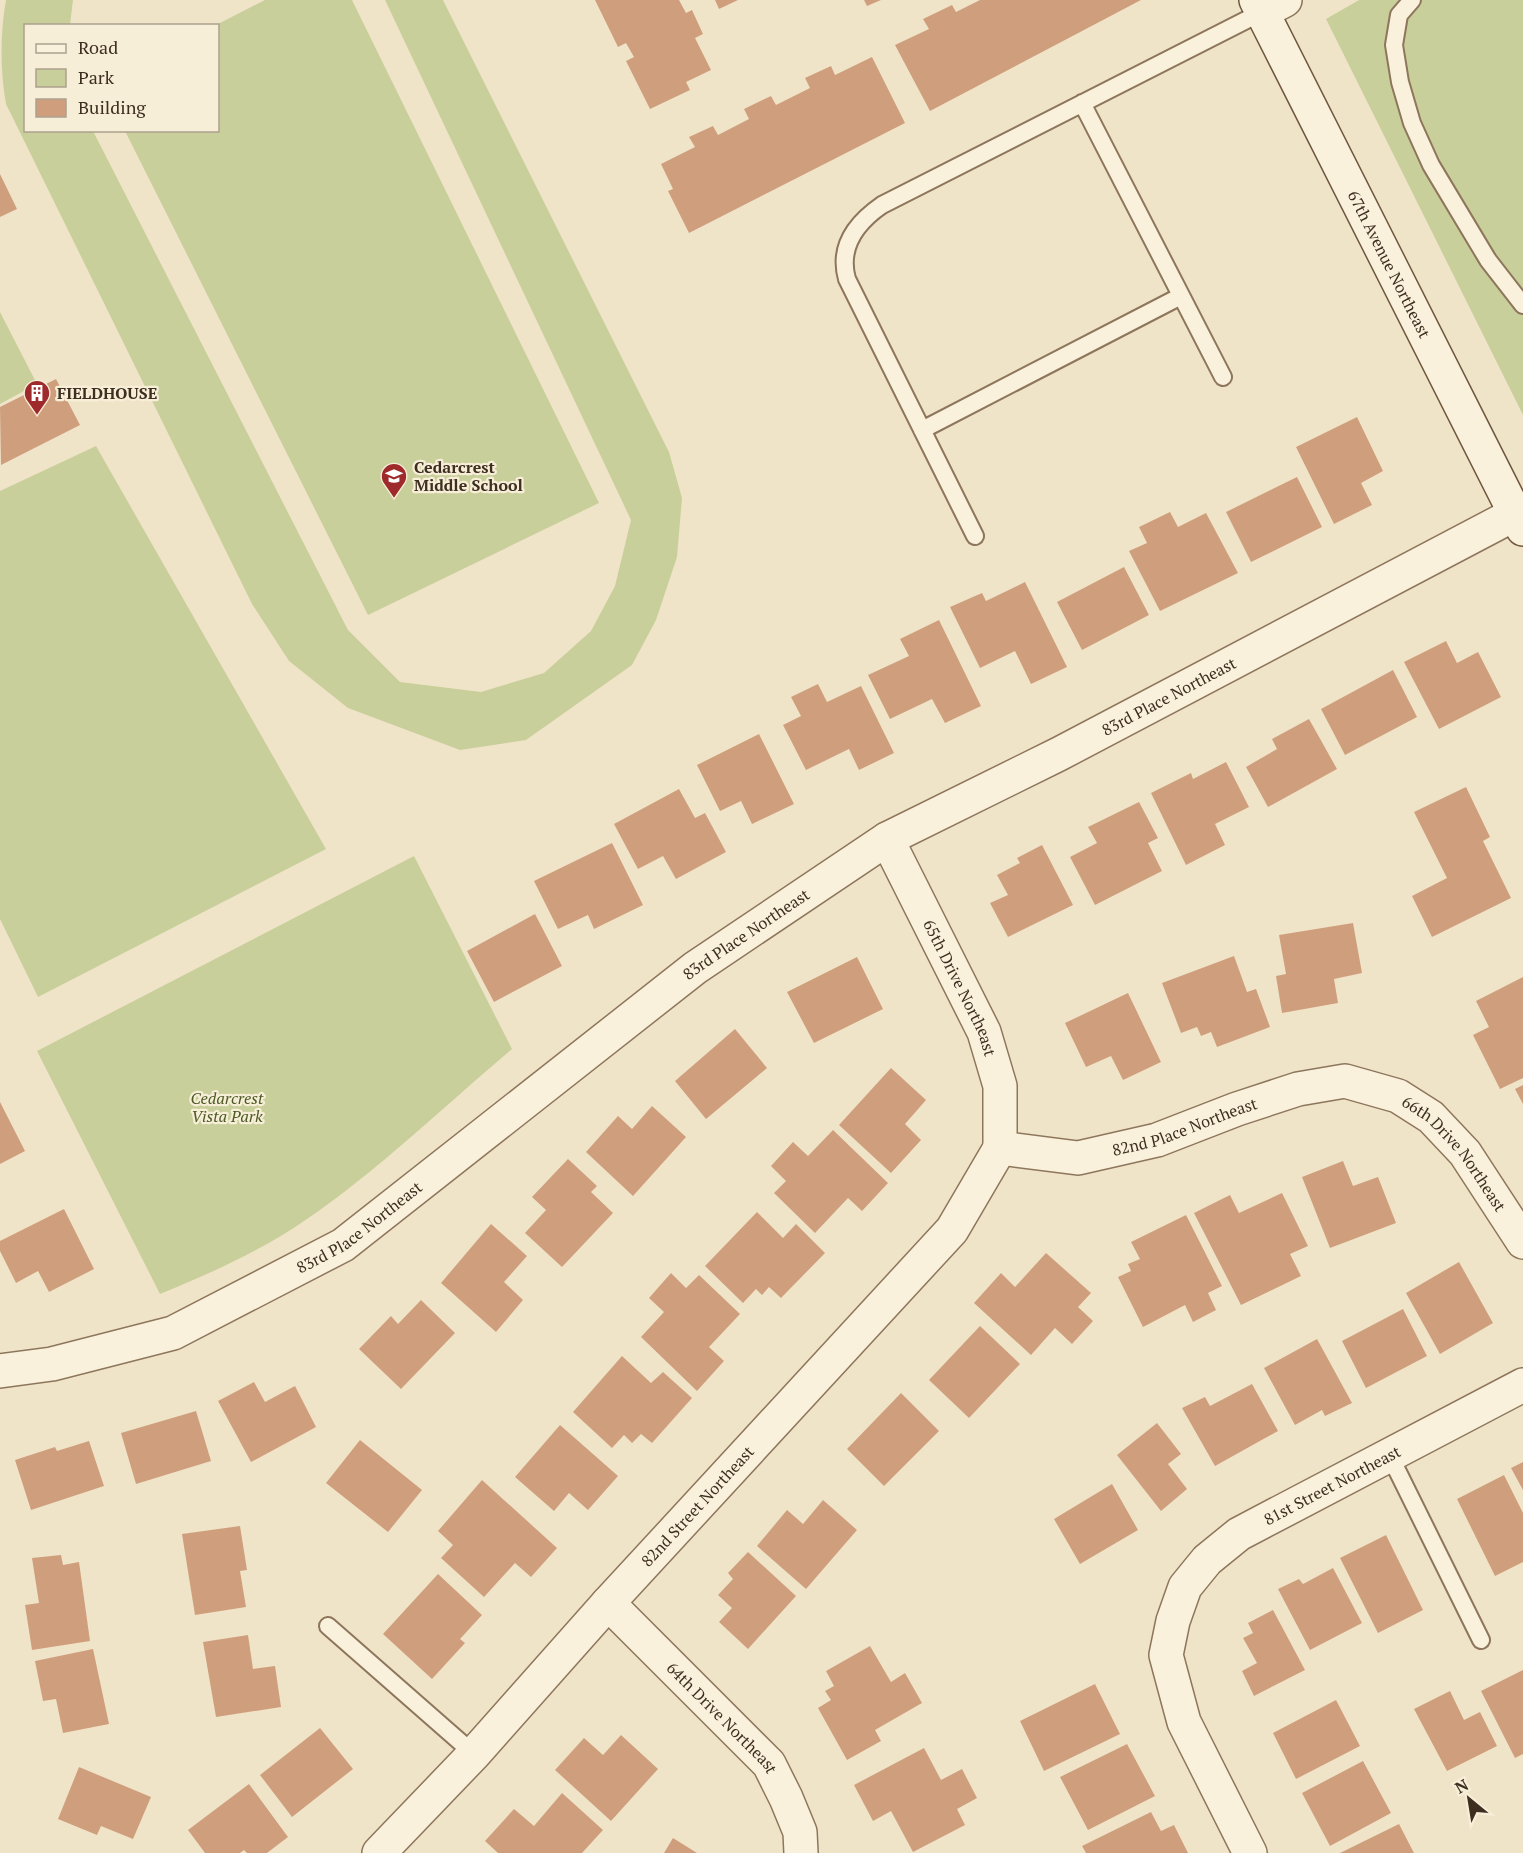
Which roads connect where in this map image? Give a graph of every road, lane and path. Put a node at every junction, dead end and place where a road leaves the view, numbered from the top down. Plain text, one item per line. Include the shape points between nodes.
1 (1412, 0) edge
2 (1268, 4) edge
3 (1082, 103) junction
4 (1181, 296) junction
5 (1523, 305) edge
6 (1223, 377) dead end
7 (922, 429) junction
8 (1519, 521) edge
9 (975, 536) dead end
10 (887, 839) junction
11 (1367, 1086) joint
12 (1000, 1148) junction
13 (1523, 1242) edge
14 (0, 1371) edge
15 (1523, 1385) edge
16 (1390, 1456) junction
17 (608, 1603) junction
18 (328, 1626) dead end
19 (1481, 1640) dead end
20 (474, 1754) junction
21 (379, 1853) edge
22 (801, 1853) edge
23 (1251, 1853) edge

1 - 5 lane via 1399,15 1394,45 1412,123 1431,165 1488,260
2 - 3 lane
2 - 8 street, 67th Avenue Northeast
3 - 4 lane
3 - 7 lane via 882,205 869,214 849,241 844,267 847,279
4 - 6 lane
4 - 7 lane
7 - 9 lane
8 - 10 street, 83rd Place Northeast
10 - 12 street, 65th Drive Northeast via 984,1032 1000,1086
10 - 14 street, 83rd Place Northeast via 695,968 343,1245 173,1333 52,1364
11 - 12 street, 82nd Place Northeast via 1345,1082 1298,1089 1157,1140 1078,1158
11 - 13 street, 66th Drive Northeast via 1398,1096 1431,1117 1465,1153
12 - 17 street, 82nd Street Northeast via 952,1230
15 - 16 street, 81st Street Northeast
16 - 19 lane
16 - 23 street, 81st Street Northeast via 1239,1534 1207,1560 1185,1587 1173,1621 1166,1656 1184,1722
17 - 20 street, 82nd Street Northeast
17 - 22 street, 64th Drive Northeast via 769,1764 800,1832
18 - 20 lane
20 - 21 street, 82nd Street Northeast

